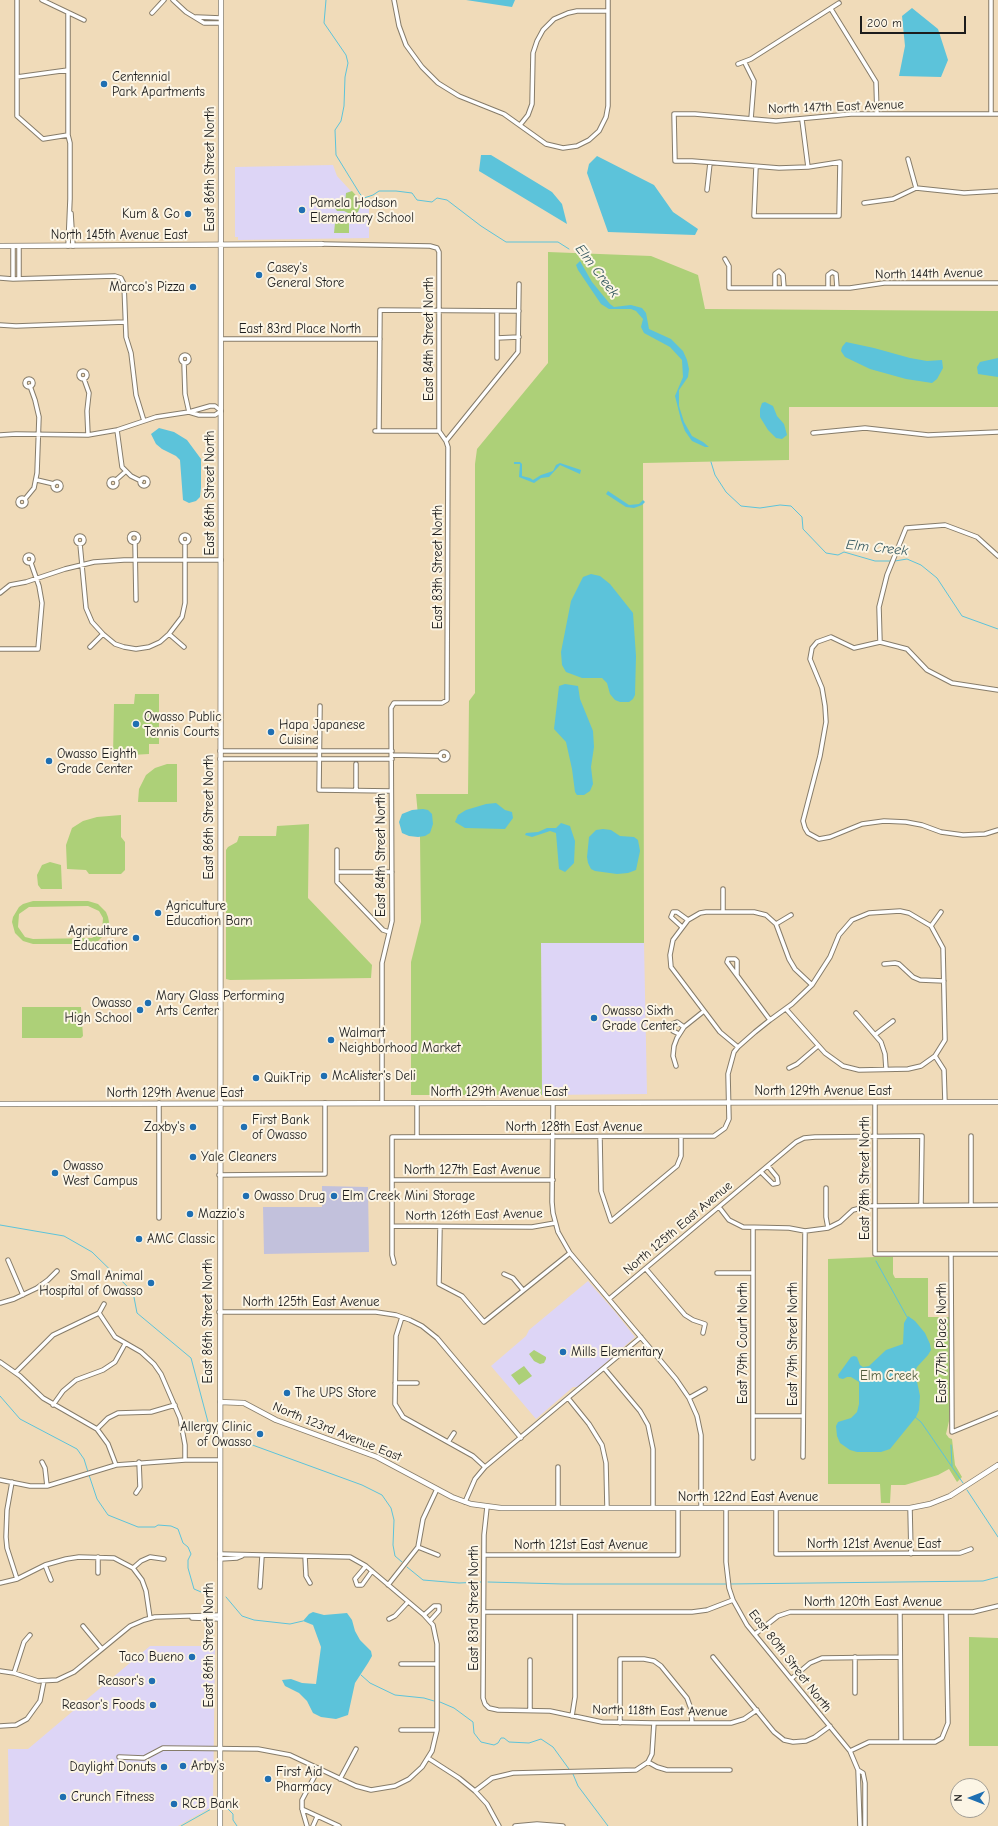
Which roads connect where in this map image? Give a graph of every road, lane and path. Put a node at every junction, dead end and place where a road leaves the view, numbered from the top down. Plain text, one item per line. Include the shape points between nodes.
1 (16, 0) edge
2 (42, 0) edge
3 (164, 0) edge
4 (173, 0) edge
5 (221, 0) edge
6 (394, 0) edge
7 (608, 0) edge
8 (991, 0) edge
9 (839, 3) dead end
10 (831, 9) junction
11 (608, 11) junction
12 (68, 13) junction
13 (152, 13) dead end
14 (193, 16) junction
15 (221, 18) junction
16 (84, 20) dead end
17 (221, 23) junction
18 (745, 63) junction
19 (738, 64) dead end
20 (68, 70) junction
21 (17, 77) junction
22 (877, 114) junction
23 (991, 114) junction
24 (998, 114) edge
25 (751, 119) junction
26 (802, 120) junction
27 (520, 125) junction
28 (68, 135) junction
29 (908, 159) dead end
30 (710, 163) junction
31 (756, 167) junction
32 (808, 167) junction
33 (916, 188) junction
34 (707, 190) dead end
35 (998, 191) edge
36 (864, 203) dead end
37 (322, 244) joint
38 (221, 245) junction
39 (0, 246) edge
40 (12, 246) junction
41 (19, 246) junction
42 (70, 246) junction
43 (725, 259) dead end
44 (0, 278) edge
45 (19, 279) junction
46 (13, 280) junction
47 (998, 283) edge
48 (519, 284) dead end
49 (775, 288) junction
50 (784, 288) junction
51 (828, 288) junction
52 (836, 288) junction
53 (438, 310) junction
54 (497, 311) junction
55 (519, 311) junction
56 (125, 322) junction
57 (0, 325) edge
58 (519, 337) junction
59 (497, 338) junction
60 (221, 339) junction
61 (380, 339) junction
62 (497, 358) dead end
63 (184, 363) dead end
64 (84, 379) dead end
65 (30, 386) dead end
66 (221, 411) junction
67 (189, 412) junction
68 (144, 421) junction
69 (117, 430) junction
70 (439, 431) junction
71 (998, 432) edge
72 (813, 433) dead end
73 (38, 434) junction
74 (0, 435) edge
75 (88, 435) junction
76 (446, 441) junction
77 (125, 472) junction
78 (37, 480) junction
79 (116, 480) dead end
80 (141, 481) dead end
81 (54, 484) dead end
82 (25, 499) dead end
83 (135, 543) dead end
84 (185, 543) dead end
85 (80, 544) dead end
86 (998, 556) edge
87 (136, 560) junction
88 (185, 560) junction
89 (220, 560) junction
90 (31, 563) dead end
91 (81, 564) junction
92 (36, 578) junction
93 (0, 593) edge
94 (136, 600) dead end
95 (103, 634) junction
96 (169, 634) junction
97 (880, 642) junction
98 (90, 647) dead end
99 (184, 647) dead end
100 (0, 648) edge
101 (998, 690) edge
102 (442, 703) joint
103 (320, 706) dead end
104 (320, 751) junction
105 (220, 752) junction
106 (392, 755) junction
107 (440, 756) dead end
108 (320, 758) junction
109 (220, 759) junction
110 (356, 764) dead end
111 (356, 790) junction
112 (392, 791) junction
113 (998, 830) edge
114 (337, 850) dead end
115 (337, 872) junction
116 (392, 872) junction
117 (723, 889) dead end
118 (723, 912) junction
119 (941, 912) dead end
120 (792, 915) dead end
121 (688, 920) junction
122 (776, 924) junction
123 (931, 926) junction
124 (682, 927) junction
125 (389, 932) junction
126 (884, 964) dead end
127 (737, 975) dead end
128 (944, 981) junction
129 (812, 985) junction
130 (786, 1009) junction
131 (704, 1011) junction
132 (856, 1013) dead end
133 (770, 1020) junction
134 (892, 1021) dead end
135 (684, 1027) junction
136 (679, 1034) junction
137 (876, 1034) junction
138 (818, 1046) junction
139 (738, 1047) junction
140 (935, 1056) junction
141 (676, 1066) dead end
142 (789, 1068) dead end
143 (886, 1069) junction
144 (729, 1102) junction
145 (875, 1102) junction
146 (945, 1102) junction
147 (998, 1102) edge
148 (325, 1103) junction
149 (382, 1103) junction
150 (417, 1103) junction
151 (553, 1103) junction
152 (0, 1104) edge
153 (159, 1104) junction
154 (220, 1104) junction
155 (417, 1136) junction
156 (553, 1136) junction
157 (971, 1136) dead end
158 (600, 1137) junction
159 (681, 1137) junction
160 (874, 1137) junction
161 (768, 1166) junction
162 (761, 1172) junction
163 (219, 1175) junction
164 (392, 1180) junction
165 (553, 1180) junction
166 (826, 1188) dead end
167 (875, 1205) junction
168 (921, 1205) junction
169 (971, 1205) junction
170 (998, 1205) edge
171 (719, 1207) junction
172 (160, 1218) dead end
173 (555, 1222) junction
174 (392, 1226) junction
175 (440, 1227) junction
176 (753, 1228) junction
177 (828, 1228) junction
178 (805, 1231) junction
179 (570, 1253) junction
180 (951, 1254) junction
181 (998, 1254) edge
182 (8, 1260) dead end
183 (394, 1263) dead end
184 (646, 1269) junction
185 (57, 1271) dead end
186 (717, 1273) dead end
187 (753, 1273) junction
188 (504, 1274) dead end
189 (522, 1290) junction
190 (23, 1295) junction
191 (609, 1299) junction
192 (0, 1303) edge
193 (104, 1304) dead end
194 (219, 1312) junction
195 (99, 1313) junction
196 (402, 1317) junction
197 (703, 1333) dead end
198 (641, 1337) junction
199 (125, 1344) junction
200 (0, 1362) edge
201 (604, 1368) junction
202 (16, 1372) junction
203 (396, 1383) junction
204 (417, 1383) dead end
205 (705, 1390) dead end
206 (568, 1398) junction
207 (689, 1398) junction
208 (220, 1402) junction
209 (53, 1405) junction
210 (175, 1405) junction
211 (998, 1413) edge
212 (753, 1416) junction
213 (803, 1416) junction
214 (97, 1429) junction
215 (454, 1433) dead end
216 (521, 1438) junction
217 (448, 1442) junction
218 (803, 1457) dead end
219 (753, 1458) dead end
220 (185, 1460) junction
221 (220, 1460) junction
222 (42, 1462) dead end
223 (139, 1462) junction
224 (116, 1465) junction
225 (998, 1465) edge
226 (558, 1467) dead end
227 (485, 1468) junction
228 (0, 1480) edge
229 (12, 1482) junction
230 (47, 1486) junction
231 (437, 1490) junction
232 (136, 1493) dead end
233 (465, 1502) junction
234 (487, 1507) junction
235 (558, 1508) junction
236 (607, 1508) junction
237 (653, 1508) junction
238 (678, 1508) junction
239 (702, 1508) junction
240 (726, 1508) junction
241 (776, 1508) junction
242 (910, 1508) junction
243 (418, 1547) junction
244 (971, 1549) dead end
245 (911, 1554) junction
246 (438, 1555) dead end
247 (484, 1555) junction
248 (220, 1556) junction
249 (262, 1556) junction
250 (306, 1556) junction
251 (98, 1557) junction
252 (164, 1559) dead end
253 (45, 1565) junction
254 (366, 1566) junction
255 (133, 1568) junction
256 (372, 1571) junction
257 (98, 1574) dead end
258 (17, 1579) junction
259 (52, 1580) dead end
260 (0, 1583) edge
261 (310, 1583) dead end
262 (388, 1585) junction
263 (260, 1587) dead end
264 (733, 1600) junction
265 (408, 1602) junction
266 (998, 1606) edge
267 (484, 1612) junction
268 (575, 1612) junction
269 (900, 1612) junction
270 (946, 1612) junction
271 (220, 1617) junction
272 (150, 1618) junction
273 (389, 1619) dead end
274 (83, 1626) dead end
275 (755, 1634) junction
276 (30, 1635) dead end
277 (102, 1649) junction
278 (713, 1657) dead end
279 (855, 1657) junction
280 (900, 1657) junction
281 (530, 1660) dead end
282 (401, 1664) dead end
283 (437, 1664) junction
284 (0, 1671) edge
285 (14, 1673) junction
286 (791, 1679) junction
287 (44, 1681) junction
288 (855, 1693) dead end
289 (489, 1708) joint
290 (530, 1710) junction
291 (757, 1710) junction
292 (572, 1716) junction
293 (620, 1723) junction
294 (654, 1723) junction
295 (692, 1723) junction
296 (0, 1726) edge
297 (830, 1726) junction
298 (400, 1730) dead end
299 (437, 1730) junction
300 (901, 1742) junction
301 (219, 1747) junction
302 (356, 1750) dead end
303 (850, 1751) junction
304 (119, 1758) dead end
305 (428, 1758) junction
306 (648, 1762) junction
307 (319, 1768) junction
308 (730, 1770) dead end
309 (858, 1770) junction
310 (340, 1779) junction
311 (475, 1791) junction
312 (302, 1809) junction
313 (317, 1816) junction
314 (220, 1826) edge
315 (307, 1826) edge
316 (313, 1826) edge
317 (338, 1826) edge
318 (499, 1826) edge
319 (515, 1826) edge
320 (563, 1826) edge
321 (860, 1826) edge
322 (865, 1826) edge

1 - 21 street
2 - 12 street
3 - 13 street
4 - 14 street
5 - 15 main road, East 86th Street North
6 - 27 street via 404,39 422,67 438,83 450,91 504,114
7 - 11 street
8 - 23 street
9 - 10 street
10 - 18 street
10 - 22 street via 876,82
11 - 27 street via 568,13 554,19 543,30 533,54 532,104
11 - 27 street via 608,106 599,131 581,145 563,148 546,144
12 - 16 street
12 - 20 street
14 - 15 street
14 - 17 street via 204,23
15 - 17 main road, East 86th Street North
17 - 38 main road, East 86th Street North
18 - 19 street
18 - 25 street via 754,81
20 - 21 street
20 - 28 street
21 - 28 street via 17,116 44,139
22 - 23 street, North 147th East Avenue
22 - 26 street, North 147th East Avenue via 842,114
23 - 24 street, North 147th East Avenue
25 - 26 street, North 147th East Avenue
25 - 30 street, North 147th East Avenue via 674,114 675,161
26 - 32 street
28 - 42 street
29 - 33 street
30 - 31 street
30 - 34 street
31 - 32 street
31 - 32 street via 754,216 840,216 840,162
33 - 35 street via 964,193
33 - 36 street via 893,199
37 - 38 main road, North 145th Avenue East
37 - 53 street, East 84th Street North via 436,248 439,255
38 - 42 main road, North 145th Avenue East
38 - 60 main road, East 86th Street North
39 - 40 main road, North 145th Avenue East
40 - 41 main road, North 145th Avenue East
40 - 46 street
41 - 42 main road, North 145th Avenue East
41 - 45 street
43 - 49 street, North 144th Avenue via 729,266 730,288
44 - 46 street
45 - 46 street
45 - 56 street via 115,276 121,278 124,284
47 - 52 street, North 144th Avenue via 884,283
48 - 55 street
49 - 50 street, North 144th Avenue
49 - 50 street via 775,274 779,271 784,275
50 - 51 street, North 144th Avenue
51 - 52 street, North 144th Avenue
51 - 52 street via 828,275 832,272 836,274
53 - 54 street
53 - 61 street via 380,310
53 - 70 street, East 84th Street North
54 - 55 street
54 - 59 street
55 - 58 street
56 - 57 street
56 - 68 street via 136,396
58 - 59 street
58 - 76 street via 517,355
59 - 62 street
60 - 61 street, East 83rd Place North
60 - 66 main road, East 86th Street North
61 - 70 street via 377,431
63 - 67 street
64 - 75 street via 88,393
65 - 73 street via 38,409
66 - 67 street via 215,415
66 - 67 street via 215,406
66 - 89 main road, East 86th Street North
67 - 68 street
68 - 69 street
69 - 75 street
69 - 77 street via 120,461
70 - 76 street, East 83th Street North
71 - 72 street via 928,435 865,428
73 - 74 street
73 - 75 street
73 - 78 street
76 - 102 street, East 83th Street North via 447,695
77 - 79 street
77 - 80 street
78 - 81 street
78 - 82 street
83 - 87 street
84 - 88 street
85 - 91 street
86 - 97 street via 977,537 945,525 906,528 887,575 879,607
87 - 88 street
87 - 91 street
87 - 94 street
88 - 89 street
88 - 96 street via 184,609 180,621
89 - 105 main road, East 86th Street North
90 - 92 street
91 - 92 street
91 - 95 street via 87,612
92 - 93 street via 10,585
92 - 100 street via 42,603 38,649
95 - 96 street via 119,646 136,649 153,645
95 - 98 street
96 - 99 street
97 - 101 street via 907,649 927,670 952,683
97 - 113 street via 854,648 831,637 817,642 812,648 810,659 822,688 826,722 804,815 808,833 825,839 862,824 894,820 963,835 985,834
102 - 106 street, East 84th Street North via 394,703
103 - 104 street
104 - 105 street
104 - 106 street
104 - 108 street
105 - 109 main road, East 86th Street North
106 - 107 street
106 - 108 street
106 - 112 street, East 84th Street North
108 - 109 street
108 - 111 street via 319,790
109 - 154 main road, East 86th Street North
110 - 111 street
111 - 112 street
112 - 116 street, East 84th Street North
114 - 115 street
115 - 116 street
115 - 125 street via 337,882 383,930
116 - 125 street, East 84th Street North via 392,921
117 - 118 street
118 - 121 street via 703,913
118 - 122 street via 758,912
119 - 123 street
120 - 122 street
121 - 124 street
121 - 124 street via 677,912 672,912 671,917
122 - 129 street via 792,963
123 - 128 street via 943,948
123 - 129 street via 910,913 900,911 869,913 852,920 839,934 830,957
124 - 131 street via 670,947 671,967
125 - 149 street, East 84th Street North via 382,963
126 - 128 street via 899,964 920,980
127 - 133 street
128 - 140 street via 945,1040
129 - 130 street
130 - 133 street
130 - 138 street
131 - 135 street
131 - 139 street via 720,1032
132 - 137 street
133 - 139 street
134 - 137 street
135 - 136 street
135 - 136 street via 677,1022 672,1024 673,1031
136 - 141 street via 673,1056
137 - 143 street via 884,1047
138 - 142 street
138 - 143 street via 843,1066 860,1070
139 - 144 street via 728,1069
140 - 143 street via 915,1068
140 - 146 street via 944,1070
144 - 145 main road, North 129th Avenue East
144 - 151 main road, North 129th Avenue East
144 - 159 street, North 128th East Avenue via 728,1122 718,1134 711,1137
145 - 146 main road, North 129th Avenue East
145 - 160 street, East 78th Street North
146 - 147 main road, North 129th Avenue East
148 - 149 main road, North 129th Avenue East
148 - 154 main road, North 129th Avenue East
148 - 163 street via 325,1174
149 - 150 main road, North 129th Avenue East
150 - 151 main road, North 129th Avenue East
150 - 155 street
151 - 156 street
152 - 153 main road, North 129th Avenue East
153 - 154 main road, North 129th Avenue East
153 - 172 street
154 - 163 main road, East 86th Street North
155 - 156 street, North 128th East Avenue
155 - 164 street, North 128th East Avenue via 392,1136
156 - 158 street, North 128th East Avenue
156 - 165 street
157 - 169 street
158 - 159 street, North 128th East Avenue
158 - 159 street via 601,1190 611,1221 677,1166 681,1156
160 - 161 street, North 125th East Avenue via 809,1137 791,1146
160 - 167 street, East 78th Street North
160 - 168 street via 922,1136
161 - 162 street, North 125th East Avenue
161 - 162 street via 778,1177 778,1183 773,1184
162 - 171 street, North 125th East Avenue
163 - 194 main road, East 86th Street North
164 - 165 street, North 127th East Avenue
164 - 174 street
165 - 173 street
166 - 177 street
167 - 168 street
167 - 177 street via 853,1210 840,1222
167 - 180 street, East 78th Street North via 875,1254
168 - 169 street
169 - 170 street
171 - 176 street via 734,1224
171 - 184 street, North 125th East Avenue
173 - 175 street, North 126th East Avenue via 532,1227
173 - 179 street
174 - 175 street, North 126th East Avenue
174 - 183 street
175 - 189 street via 439,1284 462,1296 484,1322
176 - 178 street via 789,1228
176 - 187 street, East 79th Court North
177 - 178 street
178 - 213 street, East 79th Street North
179 - 189 street
179 - 191 street
180 - 181 street
180 - 211 street, East 77th Place North via 952,1432
182 - 190 street
184 - 191 street, North 125th East Avenue
184 - 197 street via 685,1315 705,1324
185 - 190 street via 45,1283
186 - 187 street
187 - 212 street, East 79th Court North
188 - 189 street via 512,1278
190 - 192 street
191 - 198 street
193 - 195 street
194 - 196 street, North 125th East Avenue via 376,1312
194 - 208 main road, East 86th Street North
195 - 199 street via 111,1332
195 - 202 street via 53,1335
196 - 203 street via 396,1336
196 - 216 street, North 125th East Avenue via 422,1326 442,1343
198 - 201 street
198 - 207 street
199 - 209 street via 115,1362 103,1370 76,1380
199 - 210 street via 141,1352 154,1364 164,1379
200 - 202 street
201 - 206 street
201 - 237 street via 634,1403 648,1425 653,1449
202 - 209 street
203 - 204 street
203 - 217 street via 395,1404 398,1411
205 - 207 street
206 - 216 street
206 - 236 street via 590,1424 602,1445 606,1463
207 - 239 street via 697,1416 701,1435
208 - 221 main road, East 86th Street North
208 - 231 main road, North 123rd Avenue East via 244,1403 276,1420 377,1457
209 - 214 street
210 - 214 street via 151,1412 118,1413 108,1418
210 - 220 street via 182,1428
212 - 213 street
212 - 219 street, East 79th Court North
213 - 218 street, East 79th Street North
214 - 224 street via 108,1444
215 - 217 street
216 - 227 street
217 - 227 street via 473,1456
220 - 221 street
220 - 223 street
221 - 248 main road, East 86th Street North
222 - 230 street
223 - 224 street
223 - 232 street via 140,1487
224 - 230 street
225 - 242 main road, North 122nd East Avenue via 950,1496
226 - 235 street
227 - 233 street via 475,1479
228 - 229 street
229 - 230 street
229 - 258 street via 6,1517 6,1537
231 - 233 main road, North 123rd Avenue East
231 - 243 street via 423,1519
233 - 234 main road, North 123rd Avenue East
234 - 235 main road, North 122nd East Avenue
234 - 247 street, East 83rd Street North
235 - 236 main road, North 122nd East Avenue
236 - 237 main road, North 122nd East Avenue
237 - 238 main road, North 122nd East Avenue
238 - 239 main road, North 122nd East Avenue
238 - 247 street, North 121st East Avenue via 678,1555
239 - 240 main road, North 122nd East Avenue
240 - 241 main road, North 122nd East Avenue
240 - 264 street, East 80th Street North via 726,1562
241 - 242 main road, North 122nd East Avenue
241 - 245 street, North 121st Avenue East via 776,1554
242 - 245 street
243 - 246 street
243 - 262 street
244 - 245 street, North 121st Avenue East via 960,1554
247 - 267 street, East 83rd Street North
248 - 249 street
248 - 271 main road, East 86th Street North
249 - 250 street
249 - 263 street
250 - 254 street via 344,1556
250 - 261 street via 306,1576
251 - 253 street via 71,1558
251 - 255 street via 114,1558
251 - 257 street
252 - 255 street via 150,1557
253 - 258 street
253 - 259 street
254 - 256 street
254 - 256 street via 355,1579 357,1585 362,1585
255 - 272 street via 144,1584
256 - 262 street
258 - 260 street
262 - 265 street
264 - 268 street via 707,1610 692,1612
264 - 275 street, East 80th Street North
265 - 273 street
265 - 283 street via 427,1618 434,1630
266 - 270 street, North 120th East Avenue via 982,1611
267 - 268 street
267 - 289 street, East 83rd Street North via 484,1698
268 - 292 street via 575,1697
269 - 270 street, North 120th East Avenue
269 - 275 street, North 120th East Avenue via 790,1612 778,1616
269 - 280 street
270 - 300 street via 948,1723 942,1738 935,1742
271 - 272 street via 202,1620 187,1617
271 - 301 main road, East 86th Street North
272 - 277 street via 130,1626
274 - 277 street
275 - 286 street, East 80th Street North
276 - 285 street via 24,1642
277 - 287 street via 68,1676
278 - 291 street
279 - 280 street
279 - 286 street via 818,1659
279 - 288 street
280 - 300 street
281 - 290 street
282 - 283 street
283 - 299 street
284 - 285 street
285 - 287 street
286 - 297 street, East 80th Street North
287 - 296 street via 40,1701 27,1719 16,1725
289 - 290 street, North 118th East Avenue
290 - 292 street, North 118th East Avenue via 550,1710
291 - 295 street, North 118th East Avenue via 736,1722
291 - 297 street via 774,1732 789,1741 802,1742
292 - 293 street, North 118th East Avenue
293 - 294 street, North 118th East Avenue
293 - 295 street via 620,1659 648,1659 661,1666 689,1701
294 - 295 street, North 118th East Avenue
294 - 306 street via 654,1747
297 - 303 street, East 80th Street North
298 - 299 street
299 - 305 street
300 - 303 street via 869,1742
301 - 304 street via 163,1748 144,1758
301 - 307 street via 272,1751 290,1755
301 - 314 main road, East 86th Street North
302 - 310 street
303 - 309 street, East 80th Street North
305 - 310 street via 409,1779 383,1789 371,1790
305 - 311 street
306 - 308 street via 667,1770
306 - 311 street via 636,1770 506,1774 492,1778
307 - 310 street
307 - 312 street via 302,1800
309 - 321 street, East 80th Street North
309 - 322 street, East 80th Street North via 865,1783
311 - 318 street
312 - 313 street
312 - 315 street
313 - 316 street
313 - 317 street
319 - 320 street

